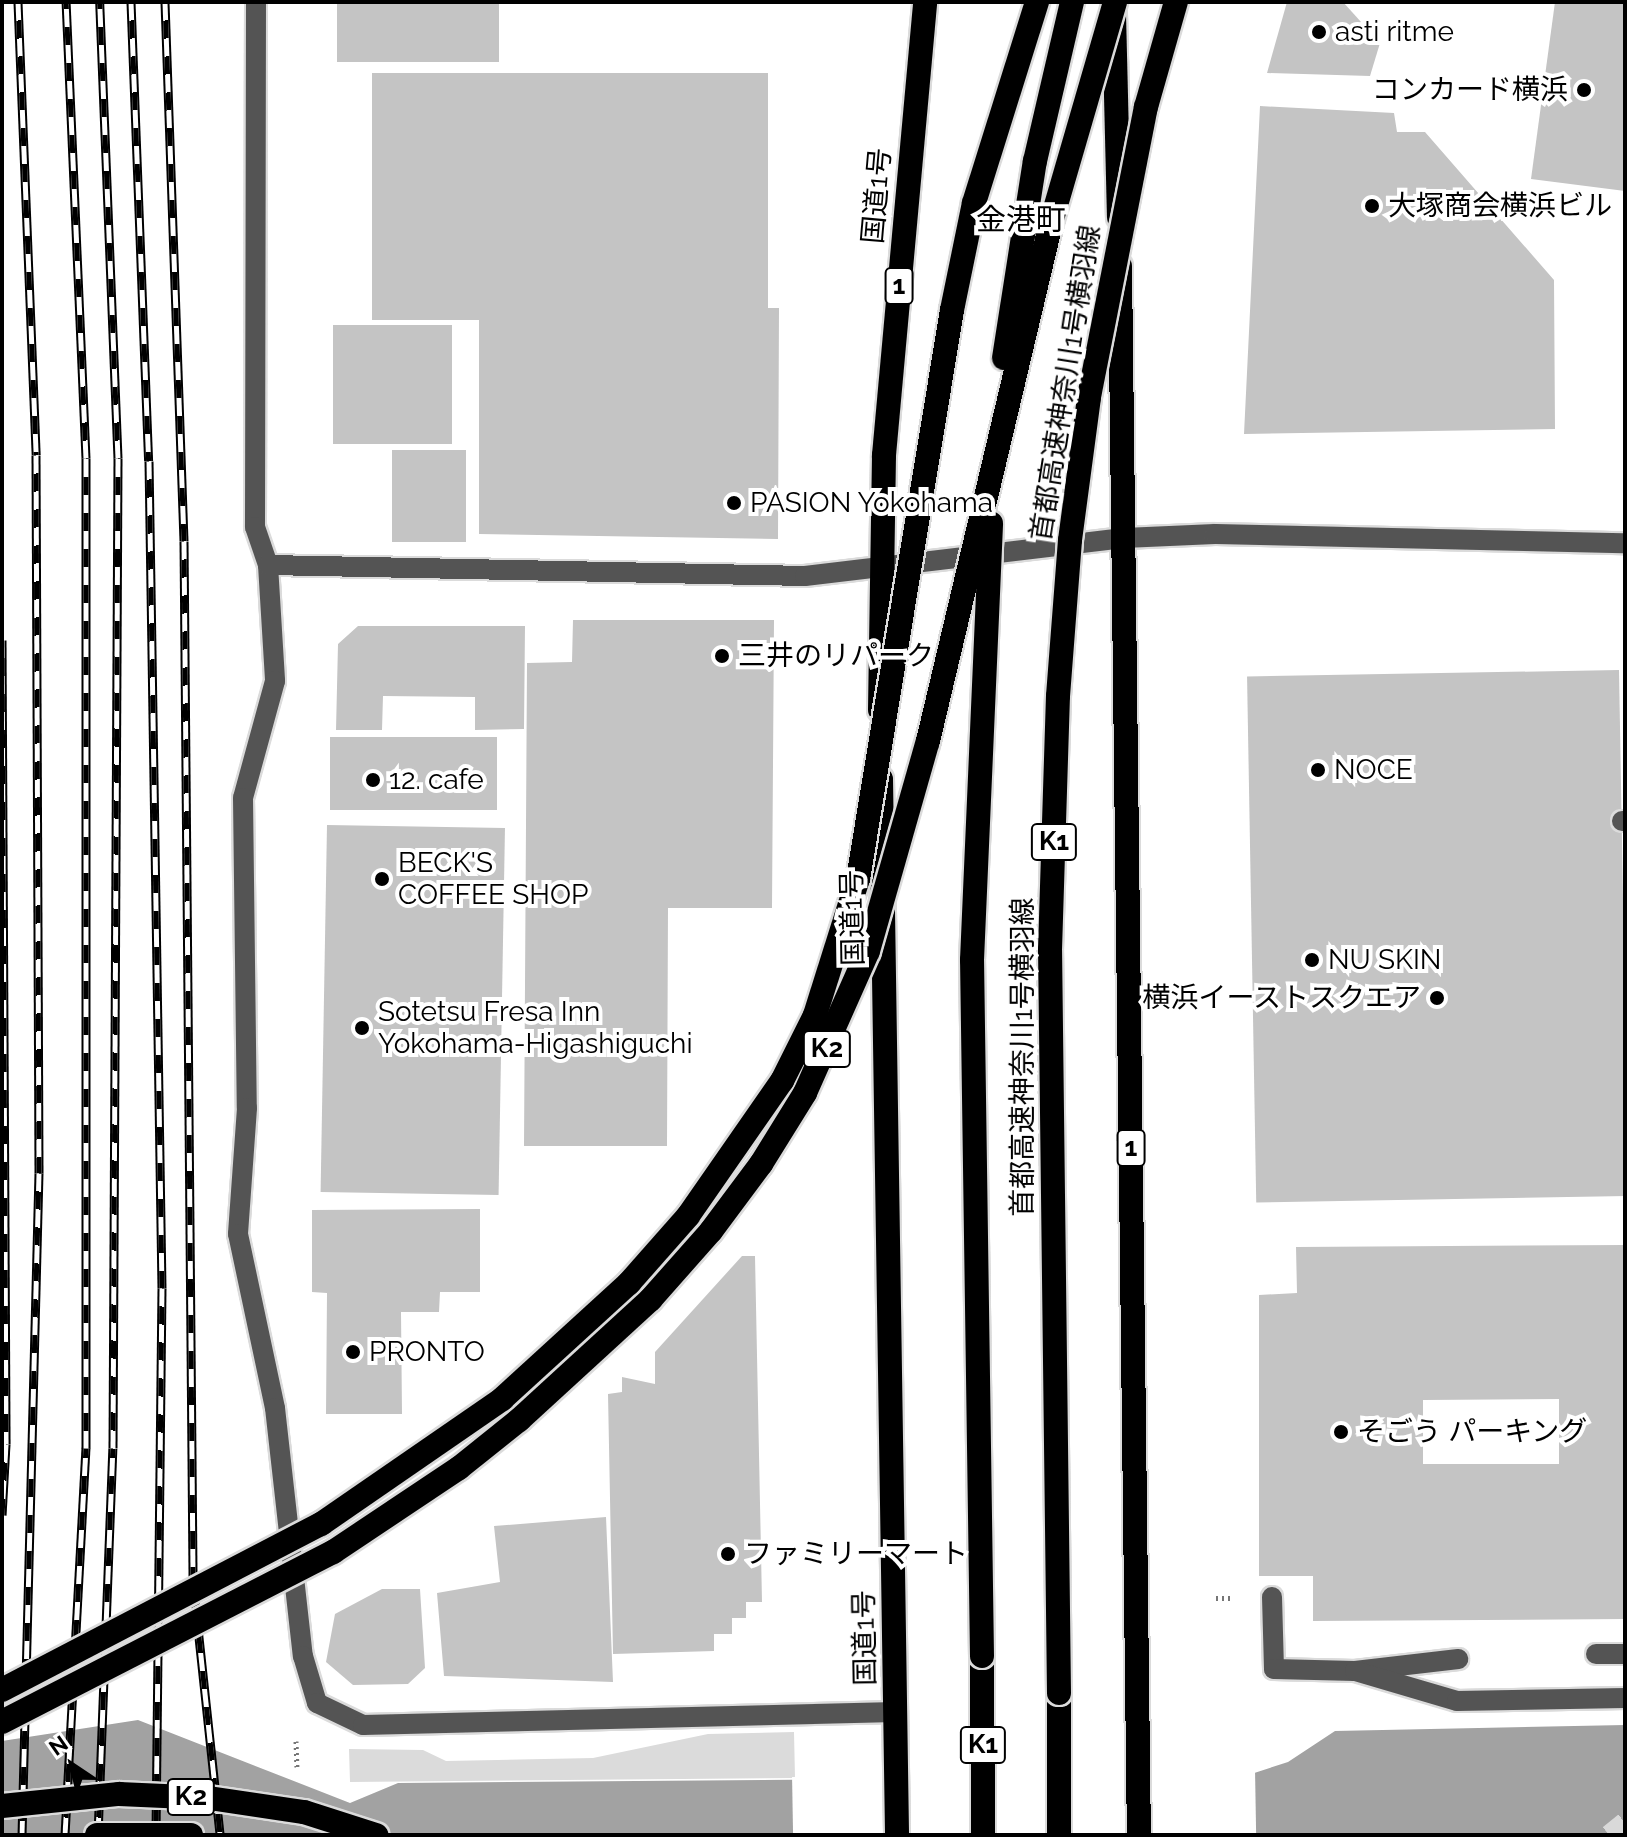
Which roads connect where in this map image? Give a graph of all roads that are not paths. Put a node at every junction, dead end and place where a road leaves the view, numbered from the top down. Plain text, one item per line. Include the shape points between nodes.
1 (256, 2) edge
2 (925, 2) edge
3 (1037, 2) edge
4 (1072, 2) edge
5 (1114, 2) edge
6 (1176, 2) edge
7 (1124, 538) junction
8 (1625, 543) edge
9 (268, 565) junction
10 (881, 570) junction
11 (1272, 1597) dead end
12 (1596, 1654) dead end
13 (1625, 1654) edge
14 (1458, 1659) dead end
15 (1355, 1671) junction
16 (2, 1690) edge
17 (1625, 1698) edge
18 (896, 1712) junction
19 (2, 1722) edge
20 (2, 1806) edge
21 (97, 1835) edge
22 (191, 1835) edge
23 (376, 1835) edge
24 (897, 1835) edge
25 (983, 1835) edge
26 (1059, 1835) edge
27 (1139, 1835) edge

1 - 9 street via 255,527
2 - 10 highway, 国道1号 / 1 via 884,455
3 - 16 highway, K2, bridge via 981,176 952,310 858,879 815,1015 782,1081 688,1216 629,1283 502,1399 321,1524
4 - 25 highway, 首都高速神奈川1号横羽線 / K1, bridge via 1014,279 989,548 972,960
5 - 7 highway, 1
5 - 19 highway, K2, bridge via 1052,219 928,741 868,951 805,1093 761,1164 650,1300 530,1411 459,1468 333,1552
6 - 26 highway, 首都高速神奈川1号横羽線 / K1, bridge via 1146,107 1089,397 1070,540 1058,696 1050,950
7 - 8 street via 1215,534
7 - 10 street
7 - 27 highway, 1
9 - 10 street via 805,576
9 - 18 street via 275,681 243,798 247,1108 238,1234 275,1408 303,1656 317,1703 363,1725
10 - 18 highway, 国道1号 / 1
11 - 15 street via 1274,1669
12 - 13 street
14 - 15 street
15 - 17 street via 1457,1701
18 - 24 highway, 国道1号 / 1
20 - 23 highway, K2, bridge via 119,1794 209,1798 304,1812
21 - 22 highway, K2, bridge

